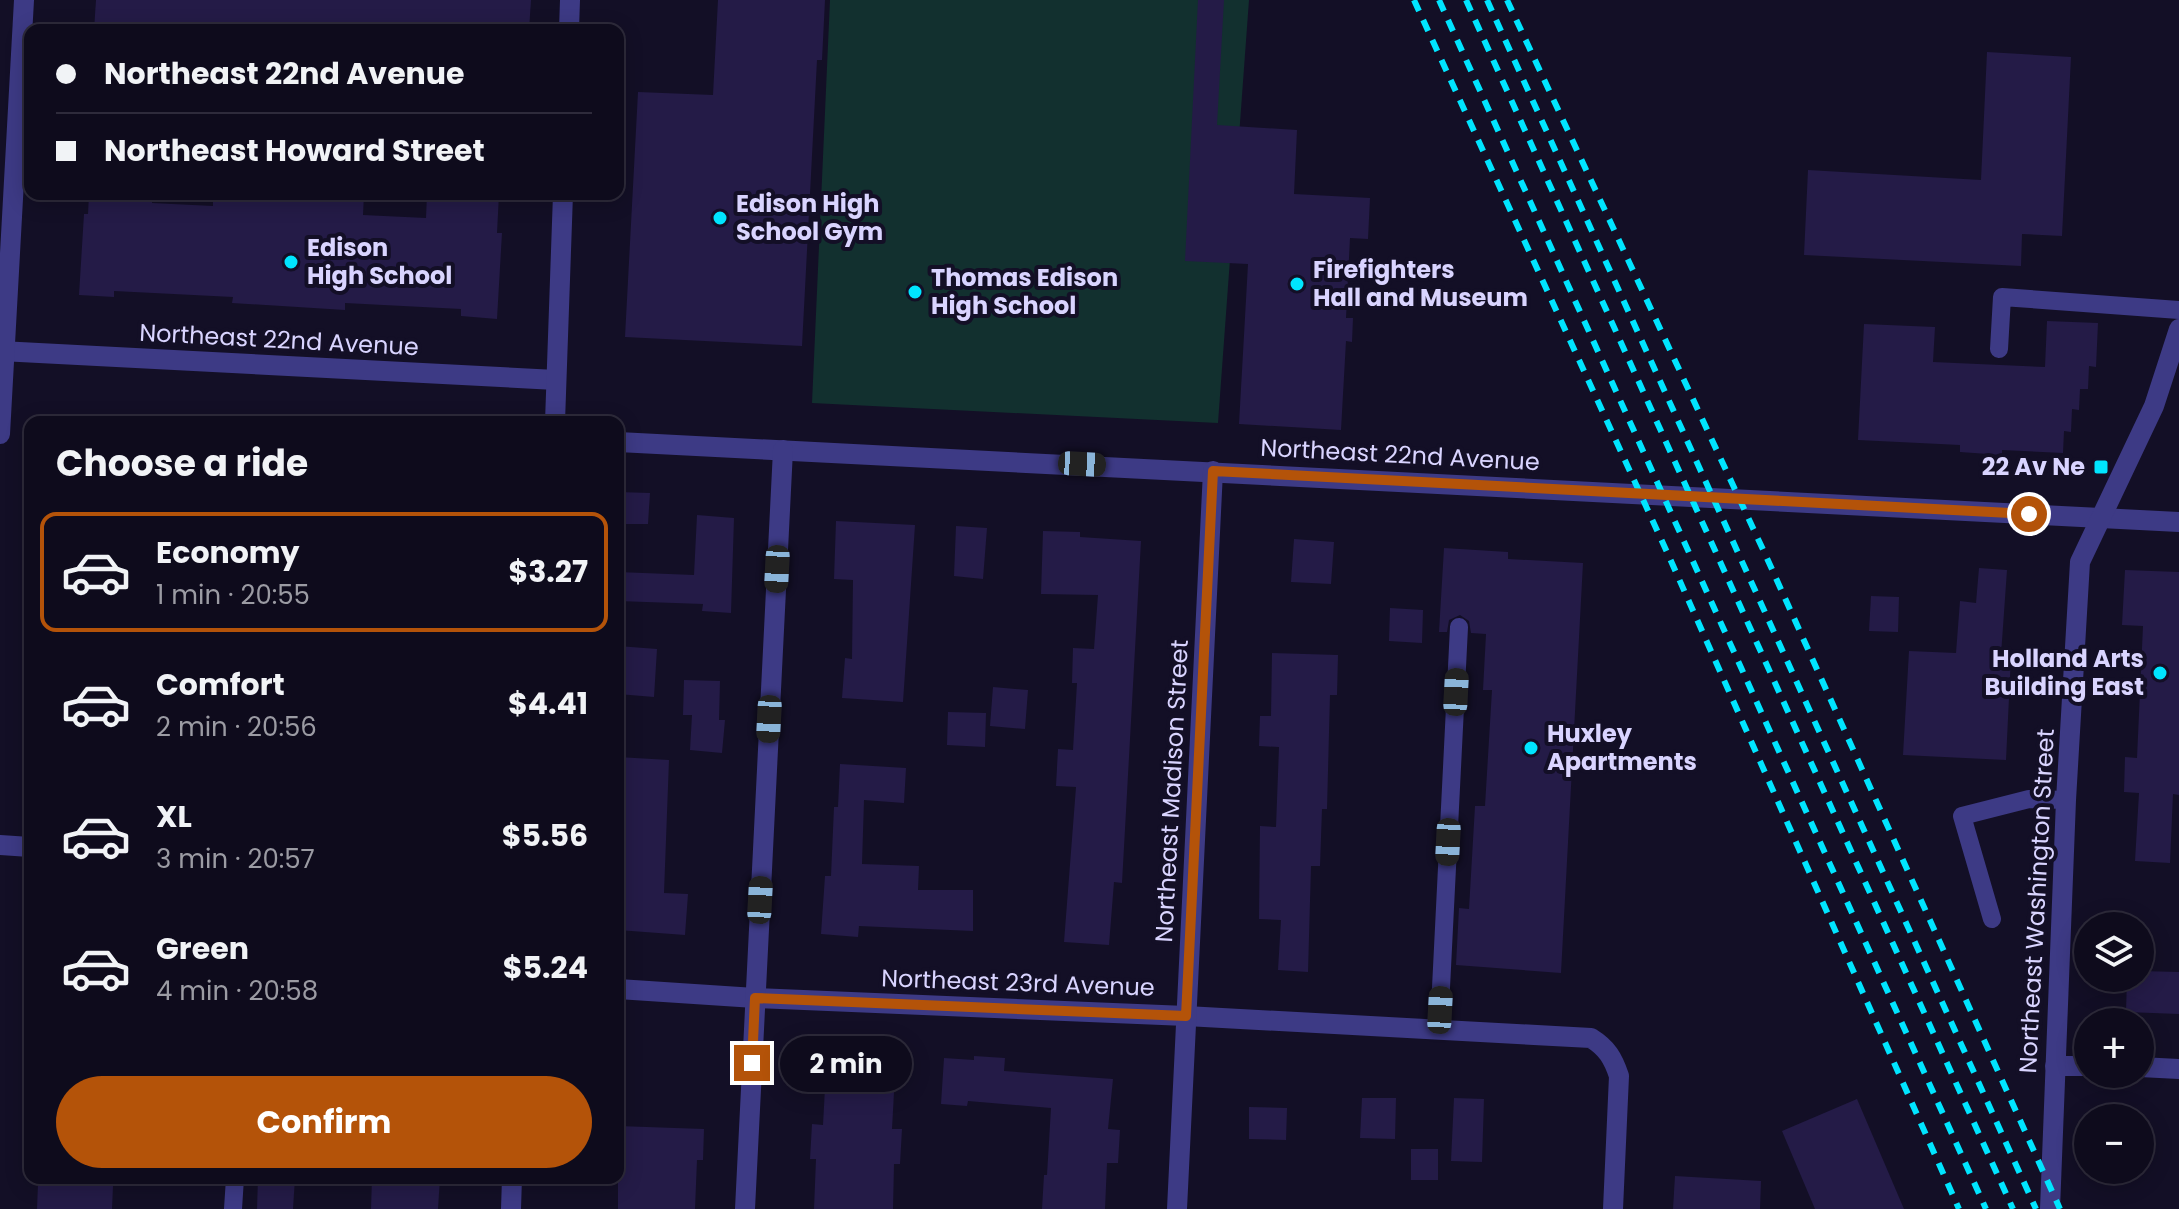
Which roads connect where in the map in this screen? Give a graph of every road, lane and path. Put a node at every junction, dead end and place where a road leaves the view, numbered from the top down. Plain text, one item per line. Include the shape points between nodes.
1 (24, 0) edge
2 (570, 0) edge
3 (569, 24) edge
4 (563, 200) edge
5 (2179, 310) edge
6 (2179, 329) edge
7 (1999, 349) dead end
8 (2, 351) edge
9 (556, 380) junction
10 (555, 416) edge
11 (0, 434) edge
12 (624, 442) edge
13 (783, 450) junction
14 (1213, 471) junction
15 (2102, 518) junction
16 (2179, 522) edge
17 (1459, 627) dead end
18 (2066, 800) junction
19 (0, 845) edge
20 (24, 847) edge
21 (1992, 919) dead end
22 (624, 989) edge
23 (755, 998) junction
24 (1186, 1016) junction
25 (1439, 1028) junction
26 (2055, 1066) junction
27 (2074, 1066) edge
28 (2154, 1068) edge
29 (2179, 1069) edge
30 (235, 1184) edge
31 (512, 1184) edge
32 (233, 1209) edge
33 (511, 1209) edge
34 (745, 1209) edge
35 (1177, 1209) edge
36 (1613, 1209) edge
37 (2050, 1209) edge

1 - 8 street
2 - 3 street
4 - 9 street
5 - 7 lane via 2002,297
6 - 15 street, Northeast Washington Street via 2154,406
8 - 9 street, Northeast 22nd Avenue
8 - 11 street
9 - 10 street
12 - 13 street, Northeast 22nd Avenue
13 - 14 street, Northeast 22nd Avenue
13 - 23 street
14 - 15 street, Northeast 22nd Avenue
14 - 24 street, Northeast Madison Street
15 - 16 street, Northeast 22nd Avenue
15 - 18 street, Northeast Washington Street via 2080,562
17 - 25 lane
18 - 21 lane via 2029,799 1962,816
18 - 26 street, Northeast Washington Street
19 - 20 street
22 - 23 street, Northeast 23rd Avenue
23 - 24 street, Northeast 23rd Avenue
23 - 34 street
24 - 25 street, Northeast 23rd Avenue
24 - 35 street, Northeast Madison Street
25 - 36 street, Northeast 23rd Avenue via 1576,1035 1605,1047 1619,1076
26 - 27 street
26 - 37 street, Northeast Washington Street
28 - 29 street
30 - 32 lane
31 - 33 street

